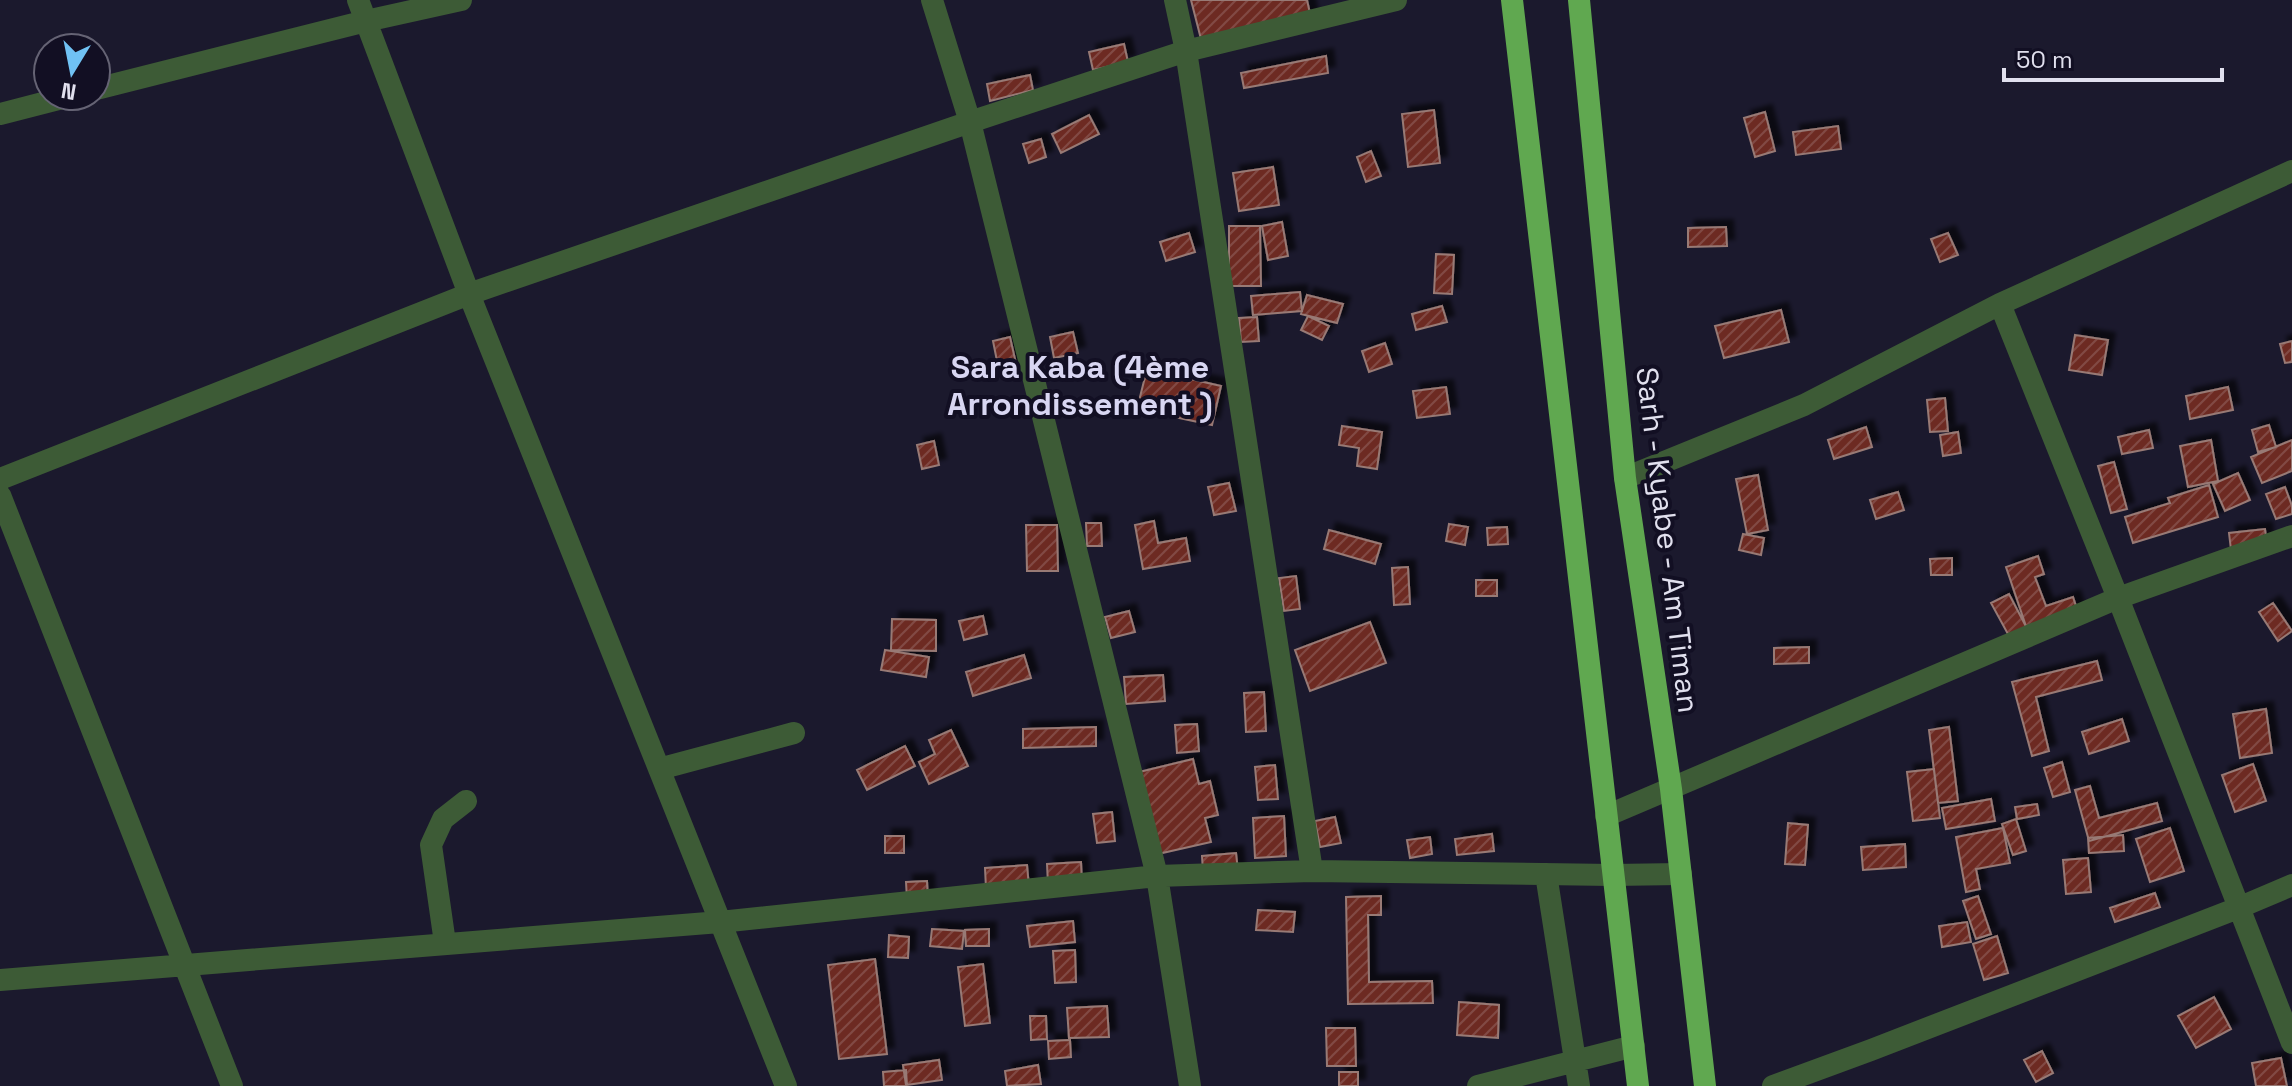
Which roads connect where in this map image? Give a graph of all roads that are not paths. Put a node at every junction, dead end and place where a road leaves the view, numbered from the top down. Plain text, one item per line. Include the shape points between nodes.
1 (461, 0) edge
2 (932, 0) edge
3 (1175, 0) edge
4 (1396, 0) edge
5 (1512, 0) edge
6 (1579, 0) edge
7 (362, 11) edge
8 (1186, 51) junction
9 (112, 84) edge
10 (32, 106) edge
11 (0, 114) edge
12 (970, 122) junction
13 (2292, 171) edge
14 (469, 294) junction
15 (2000, 304) junction
16 (1625, 478) junction
17 (0, 479) edge
18 (0, 495) edge
19 (2292, 536) edge
20 (2118, 598) junction
21 (794, 733) dead end
22 (659, 769) junction
23 (1671, 789) junction
24 (466, 801) dead end
25 (1606, 816) junction
26 (1312, 871) junction
27 (1546, 874) junction
28 (1681, 874) junction
29 (1612, 875) junction
30 (1157, 876) junction
31 (2292, 885) edge
32 (2238, 908) junction
33 (720, 922) junction
34 (445, 943) junction
35 (185, 964) junction
36 (0, 980) edge
37 (2292, 1043) edge
38 (1634, 1046) junction
39 (1575, 1061) junction
40 (232, 1086) edge
41 (786, 1086) edge
42 (1190, 1086) edge
43 (1478, 1086) edge
44 (1579, 1086) edge
45 (1638, 1086) edge
46 (1705, 1086) edge
47 (1773, 1086) edge

1 - 7 street
2 - 12 street
3 - 8 street
4 - 8 street
5 - 25 highway
6 - 16 highway, Sarh - Kyabe - Am Timan
7 - 9 street
7 - 14 street
8 - 12 street
8 - 26 street
10 - 11 street
12 - 14 street
12 - 30 street
13 - 15 street
14 - 17 street
14 - 22 street
15 - 16 street via 1804,405
15 - 20 street
16 - 23 highway, Sarh - Kyabe - Am Timan
18 - 35 street
19 - 20 street
20 - 23 street
20 - 32 street
21 - 22 street
22 - 33 street
23 - 25 street
23 - 28 highway, Sarh - Kyabe - Am Timan
24 - 34 street via 443,819 431,845
25 - 29 highway
26 - 27 street
26 - 30 street
27 - 29 street
27 - 39 street
28 - 29 street
28 - 46 highway, Sarh - Kyabe - Am Timan
29 - 38 highway
30 - 33 street
30 - 42 street
31 - 32 street
32 - 37 street
32 - 47 street
33 - 34 street
33 - 41 street
34 - 35 street
35 - 36 street
35 - 40 street
38 - 39 street
38 - 45 highway
39 - 43 street
39 - 44 street

